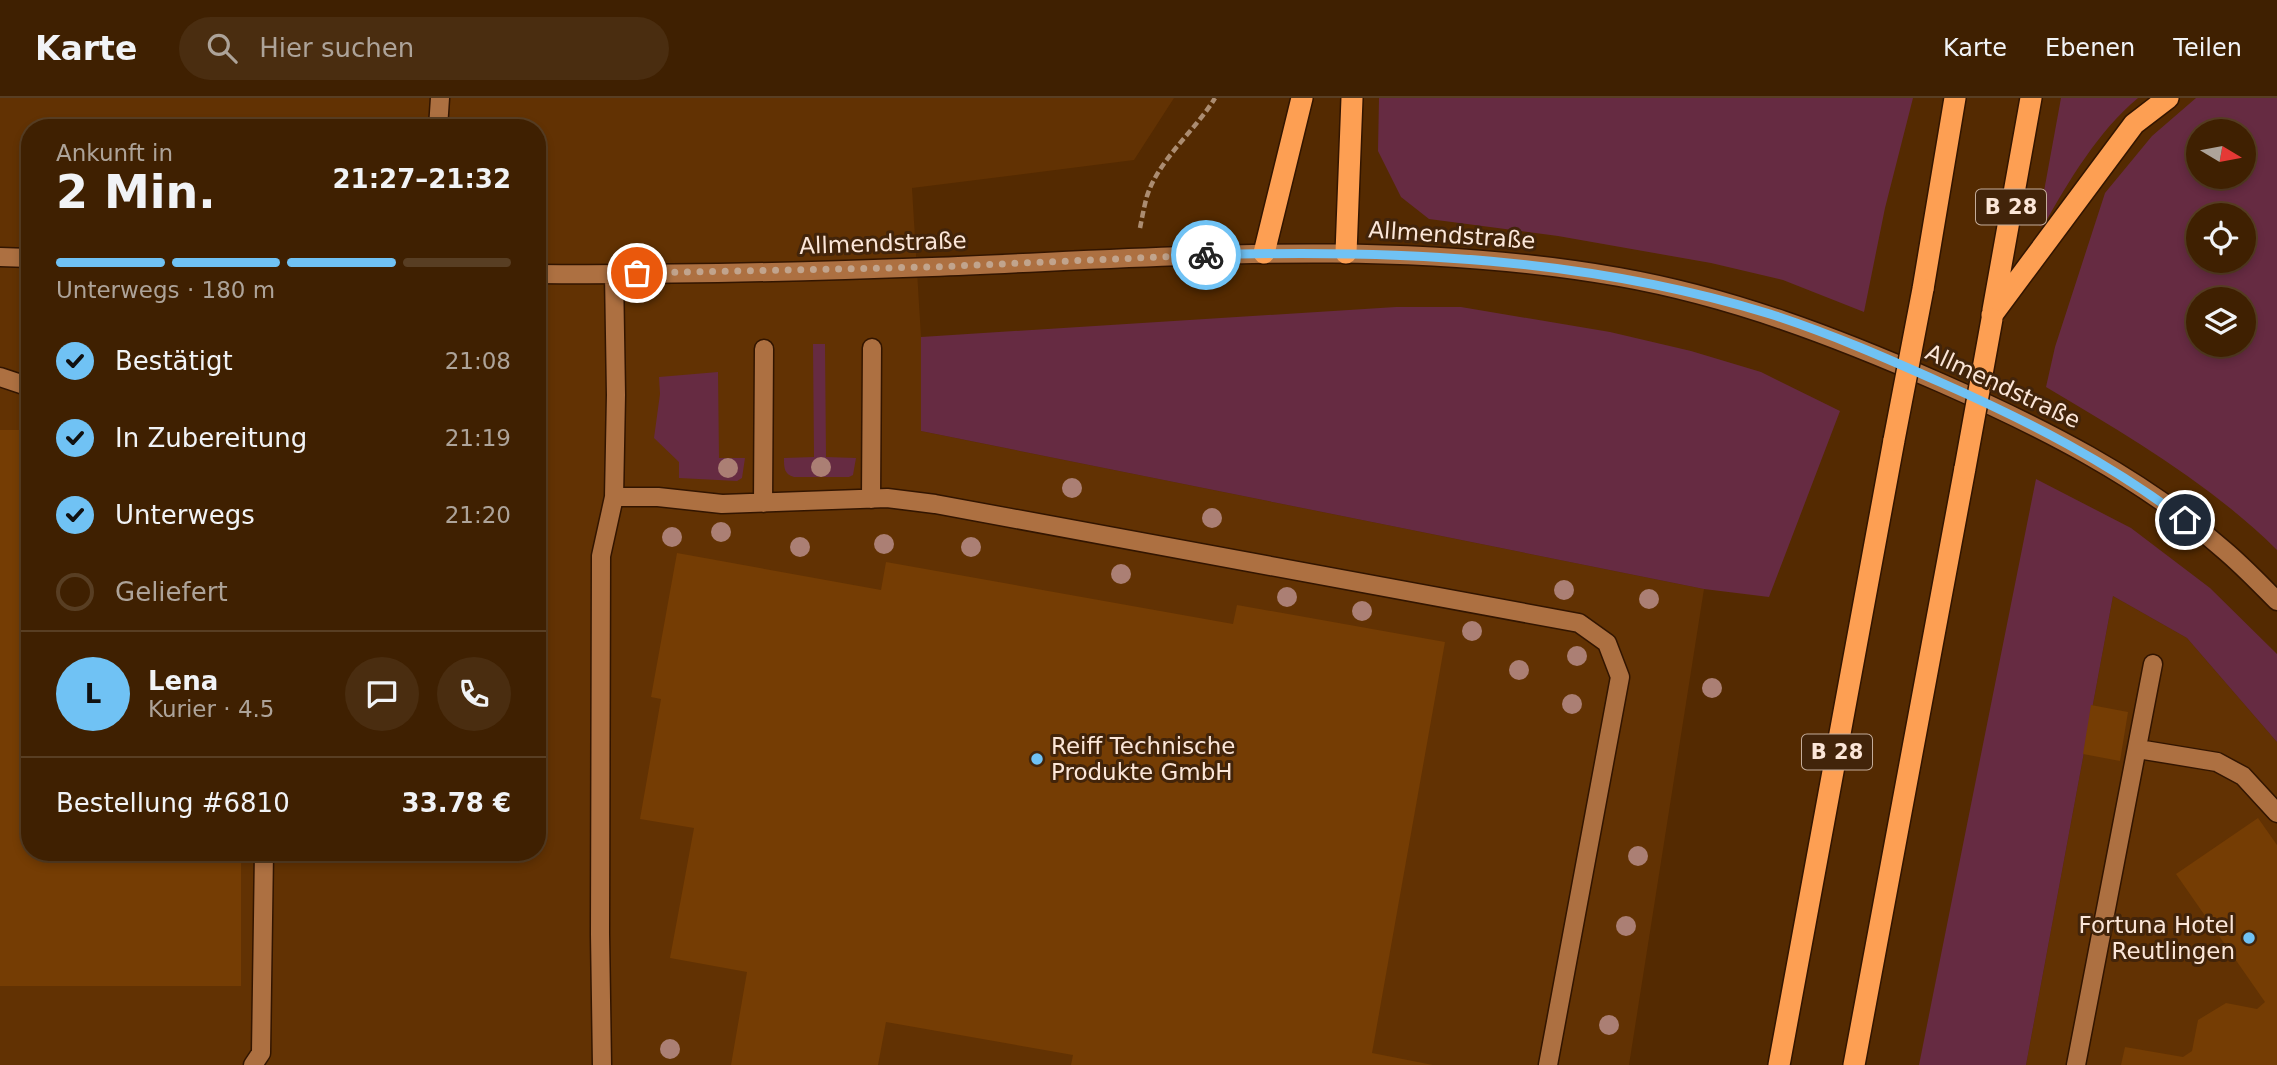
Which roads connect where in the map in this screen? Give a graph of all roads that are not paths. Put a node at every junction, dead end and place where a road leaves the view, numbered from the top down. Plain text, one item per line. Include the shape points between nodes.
1 (440, 98) edge
2 (1302, 98) edge
3 (1352, 98) edge
4 (1955, 98) edge
5 (2031, 98) edge
6 (2168, 98) edge
7 (439, 119) edge
8 (1264, 253) junction
9 (1346, 253) junction
10 (0, 257) edge
11 (21, 258) edge
12 (614, 273) junction
13 (546, 274) edge
14 (1992, 317) junction
15 (872, 348) dead end
16 (764, 349) dead end
17 (0, 377) edge
18 (21, 384) edge
19 (614, 497) junction
20 (871, 499) junction
21 (763, 503) junction
22 (2277, 601) edge
23 (2153, 664) dead end
24 (2138, 749) junction
25 (2277, 813) edge
26 (264, 861) edge
27 (253, 1065) edge
28 (603, 1065) edge
29 (1548, 1065) edge
30 (1779, 1065) edge
31 (1854, 1065) edge
32 (2076, 1065) edge

1 - 7 street
2 - 8 highway
3 - 9 highway
4 - 30 highway, B 28, bridge
5 - 14 highway, B 28
6 - 14 highway via 2134,124
8 - 9 street, Allmendstraße
8 - 12 street, Allmendstraße via 932,267
9 - 22 street, Allmendstraße via 1464,257 1620,278 1697,294 1845,341 1987,402 2092,457 2146,490 2224,550
10 - 11 street
12 - 13 street, Allmendstraße
12 - 19 street
14 - 31 highway, B 28, bridge
15 - 20 street
16 - 21 street
17 - 18 street
19 - 21 street via 722,505
19 - 28 street via 601,556
20 - 21 street
20 - 29 street via 935,504 1579,623 1606,643 1620,677
23 - 24 street
24 - 25 street via 2217,762 2243,776
24 - 32 street
26 - 27 street via 261,1053

